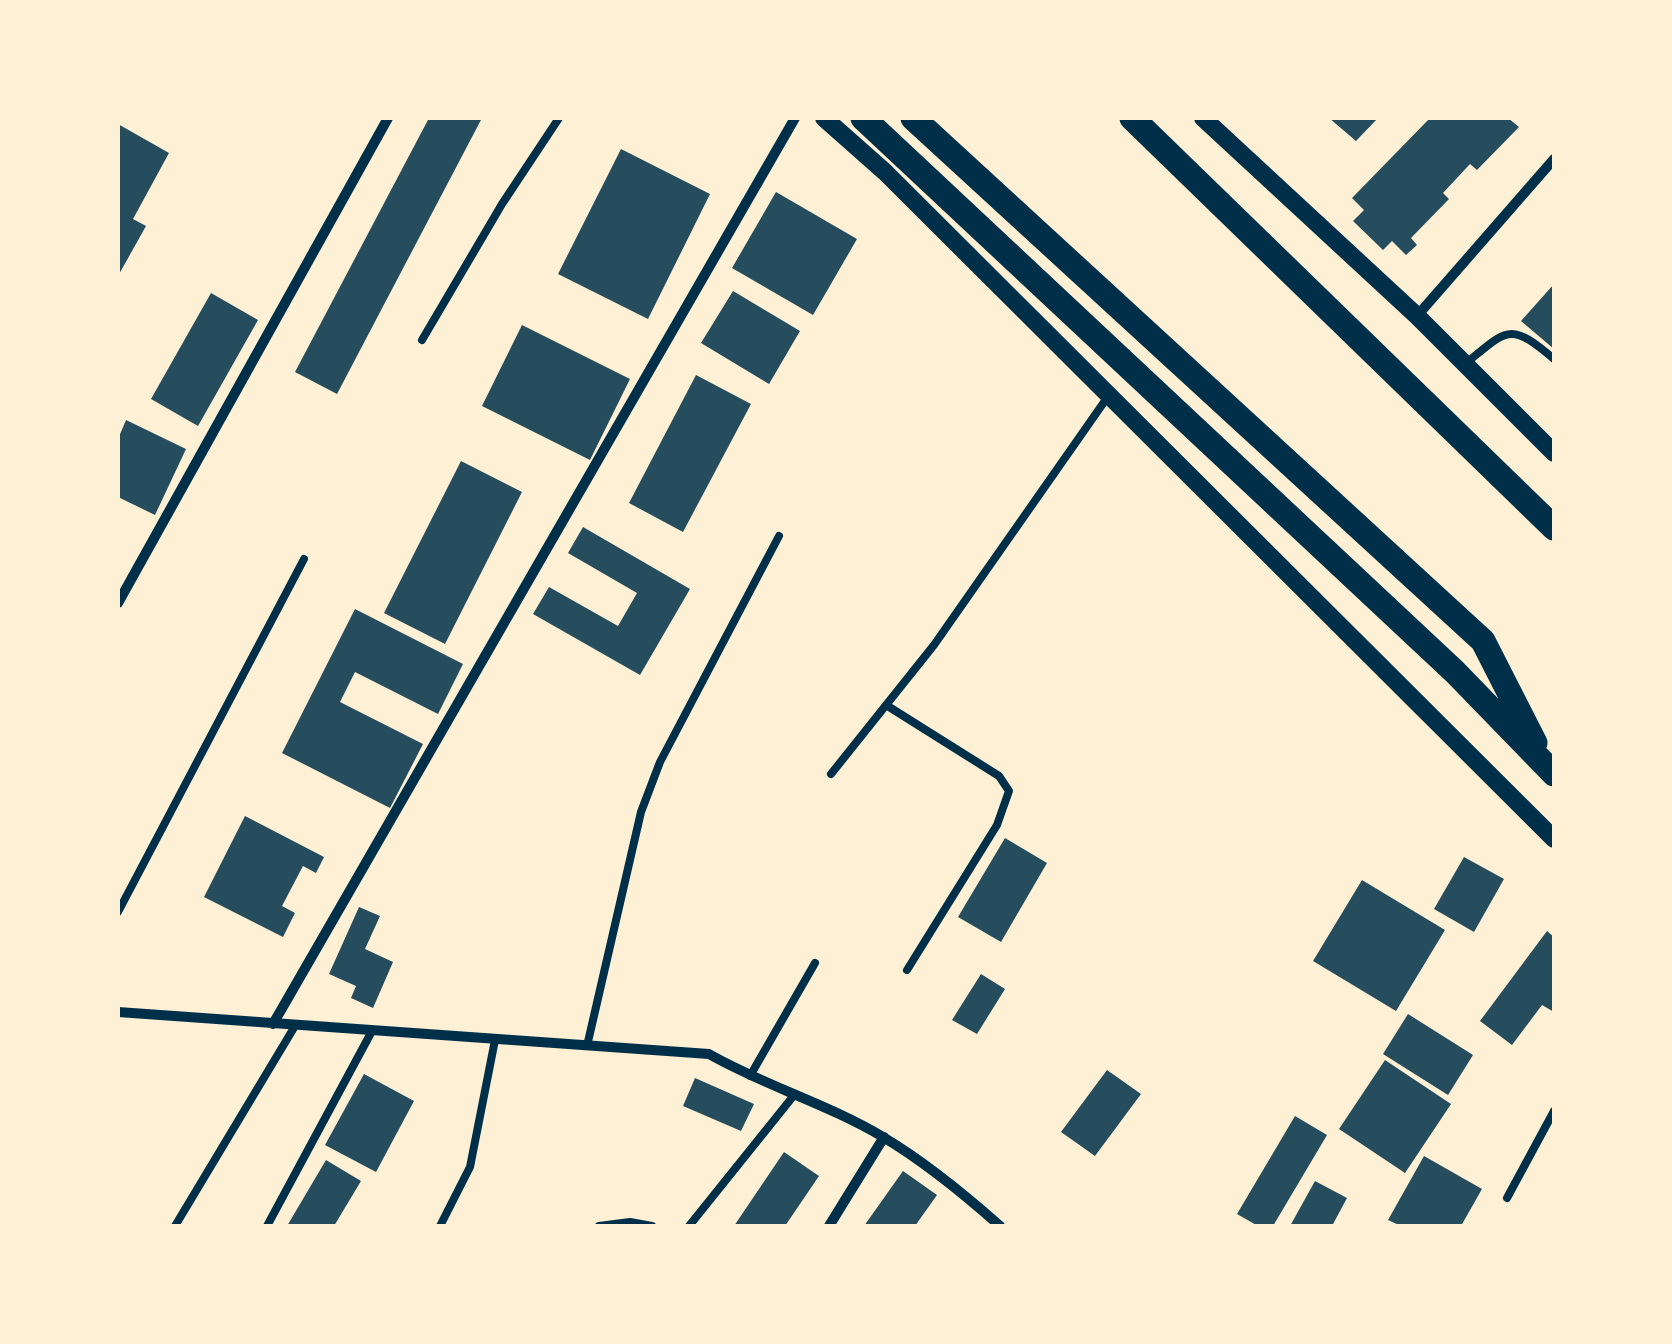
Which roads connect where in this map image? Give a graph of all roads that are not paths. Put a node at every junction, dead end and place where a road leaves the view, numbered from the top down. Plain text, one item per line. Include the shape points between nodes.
1 (388, 118) edge
2 (560, 118) edge
3 (794, 118) edge
4 (824, 118) edge
5 (863, 118) edge
6 (913, 118) edge
7 (1132, 118) edge
8 (1203, 118) edge
9 (1554, 159) edge
10 (1417, 316) junction
11 (422, 340) dead end
12 (1554, 359) edge
13 (1465, 364) junction
14 (1109, 395) junction
15 (1554, 452) edge
16 (1554, 528) edge
17 (779, 536) dead end
18 (304, 559) dead end
19 (118, 603) edge
20 (886, 704) junction
21 (1550, 770) edge
22 (831, 774) dead end
23 (1554, 839) edge
24 (118, 912) edge
25 (815, 963) dead end
26 (907, 970) dead end
27 (119, 1016) edge
28 (273, 1024) junction
29 (295, 1026) junction
30 (372, 1032) junction
31 (495, 1040) junction
32 (587, 1046) junction
33 (749, 1077) junction
34 (796, 1093) junction
35 (1554, 1111) edge
36 (884, 1137) junction
37 (1507, 1198) dead end
38 (175, 1226) edge
39 (267, 1226) edge
40 (440, 1226) edge
41 (600, 1226) edge
42 (652, 1226) edge
43 (689, 1226) edge
44 (829, 1226) edge
45 (1000, 1226) edge

1 - 19 street
2 - 11 lane
3 - 28 street
4 - 14 street
5 - 21 main road via 1456,672
6 - 21 main road via 1482,641
7 - 16 main road
8 - 10 street
9 - 10 street
10 - 13 street
12 - 13 lane via 1515,332
13 - 15 street
14 - 20 lane
14 - 23 street
17 - 32 lane via 641,812
18 - 24 lane
20 - 22 lane
20 - 26 lane via 999,776 1009,792 997,825
25 - 33 lane
27 - 28 street
28 - 29 street
29 - 30 street
29 - 38 lane
30 - 31 street
30 - 39 lane
31 - 32 street
31 - 40 lane via 470,1167
32 - 33 street via 709,1054
33 - 34 street
34 - 36 street
34 - 43 lane
35 - 37 lane
36 - 44 street
36 - 45 street
41 - 42 lane

